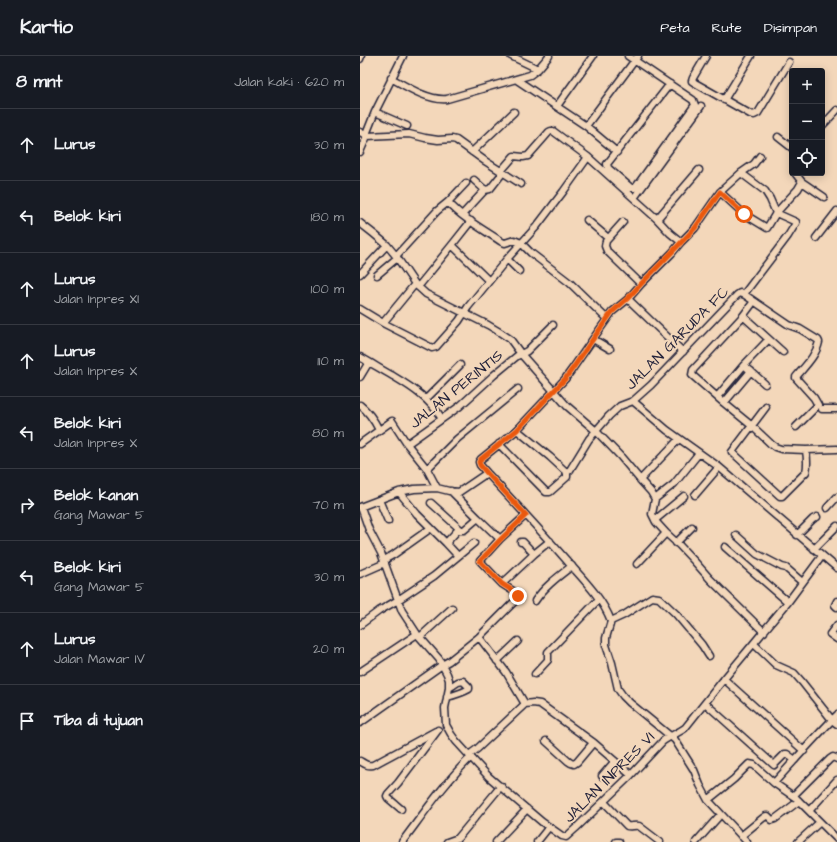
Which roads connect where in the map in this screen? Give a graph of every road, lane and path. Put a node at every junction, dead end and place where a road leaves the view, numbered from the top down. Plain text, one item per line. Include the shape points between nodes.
1 (403, 56) edge
2 (511, 56) edge
3 (548, 56) edge
4 (593, 56) edge
5 (628, 56) edge
6 (706, 56) edge
7 (751, 56) edge
8 (636, 58) edge
9 (789, 62) dead end
10 (538, 69) junction
11 (391, 78) junction
12 (517, 80) junction
13 (670, 84) junction
14 (724, 100) junction
15 (557, 106) junction
16 (701, 106) dead end
17 (837, 110) edge
18 (375, 112) junction
19 (514, 112) dead end
20 (825, 123) edge
21 (407, 126) dead end
22 (586, 126) junction
23 (360, 132) edge
24 (367, 136) junction
25 (778, 137) dead end
26 (789, 146) edge
27 (360, 152) edge
28 (472, 152) junction
29 (617, 152) junction
30 (760, 156) dead end
31 (588, 157) junction
32 (699, 170) dead end
33 (501, 172) junction
34 (741, 173) junction
35 (798, 176) edge
36 (474, 180) dead end
37 (466, 182) dead end
38 (802, 182) junction
39 (521, 184) dead end
40 (485, 190) junction
41 (720, 192) junction
42 (824, 197) dead end
43 (634, 198) junction
44 (448, 202) junction
45 (837, 211) edge
46 (462, 214) junction
47 (776, 214) junction
48 (657, 219) junction
49 (470, 220) junction
50 (587, 220) dead end
51 (623, 222) dead end
52 (361, 225) edge
53 (608, 238) junction
54 (816, 238) dead end
55 (681, 242) junction
56 (521, 243) junction
57 (387, 245) junction
58 (452, 245) junction
59 (397, 257) junction
60 (507, 259) junction
61 (519, 271) dead end
62 (360, 274) edge
63 (377, 275) dead end
64 (489, 281) junction
65 (641, 284) junction
66 (417, 285) junction
67 (744, 294) junction
68 (628, 298) junction
69 (752, 304) dead end
70 (360, 309) edge
71 (464, 312) junction
72 (743, 316) junction
73 (607, 319) junction
74 (383, 323) junction
75 (554, 325) dead end
76 (593, 339) junction
77 (768, 340) junction
78 (610, 349) dead end
79 (683, 352) junction
80 (783, 352) dead end
81 (521, 354) junction
82 (360, 357) edge
83 (369, 362) junction
84 (460, 365) dead end
85 (744, 365) junction
86 (751, 371) junction
87 (360, 377) edge
88 (765, 384) dead end
89 (518, 389) dead end
90 (553, 391) junction
91 (717, 397) junction
92 (426, 398) junction
93 (633, 401) junction
94 (724, 403) junction
95 (360, 405) edge
96 (766, 407) dead end
97 (822, 408) dead end
98 (837, 410) edge
99 (442, 420) junction
100 (752, 426) junction
101 (796, 427) dead end
102 (379, 430) junction
103 (517, 430) junction
104 (596, 431) junction
105 (679, 439) junction
106 (360, 444) edge
107 (407, 444) junction
108 (499, 444) junction
109 (837, 449) edge
110 (806, 450) junction
111 (699, 453) junction
112 (719, 467) junction
113 (427, 469) junction
114 (567, 472) junction
115 (487, 473) junction
116 (640, 480) junction
117 (437, 488) junction
118 (451, 491) junction
119 (399, 492) junction
120 (695, 494) dead end
121 (684, 496) dead end
122 (837, 497) edge
123 (655, 499) junction
124 (379, 500) junction
125 (432, 503) dead end
126 (360, 507) edge
127 (827, 508) dead end
128 (526, 515) junction
129 (816, 517) dead end
130 (478, 518) junction
131 (655, 520) junction
132 (388, 521) dead end
133 (837, 526) edge
134 (692, 527) dead end
135 (431, 528) junction
136 (461, 530) junction
137 (666, 533) junction
138 (736, 535) dead end
139 (797, 535) junction
140 (500, 540) junction
141 (521, 542) dead end
142 (550, 542) junction
143 (676, 542) junction
144 (446, 543) junction
145 (474, 543) dead end
146 (726, 547) dead end
147 (814, 549) junction
148 (534, 554) junction
149 (458, 556) junction
150 (822, 556) junction
151 (384, 562) junction
152 (637, 564) dead end
153 (572, 566) junction
154 (837, 568) edge
155 (360, 574) edge
156 (802, 582) junction
157 (502, 584) junction
158 (599, 599) junction
159 (398, 600) junction
160 (535, 601) dead end
161 (837, 601) edge
162 (788, 602) junction
163 (837, 607) edge
164 (452, 608) dead end
165 (611, 621) junction
166 (360, 625) edge
167 (837, 626) edge
168 (764, 632) junction
169 (419, 636) junction
170 (479, 637) junction
171 (837, 639) edge
172 (518, 641) dead end
173 (754, 644) junction
174 (709, 656) dead end
175 (497, 661) junction
176 (442, 665) junction
177 (360, 672) edge
178 (535, 674) dead end
179 (724, 679) junction
180 (449, 688) junction
181 (447, 697) junction
182 (705, 703) junction
183 (525, 704) junction
184 (835, 720) edge
185 (360, 723) edge
186 (446, 725) junction
187 (438, 730) junction
188 (671, 736) junction
189 (546, 742) dead end
190 (593, 742) junction
191 (804, 751) junction
192 (470, 756) junction
193 (837, 759) edge
194 (795, 760) junction
195 (360, 761) edge
196 (615, 761) junction
197 (631, 775) junction
198 (602, 776) dead end
199 (837, 780) edge
200 (774, 783) junction
201 (501, 786) junction
202 (796, 798) junction
203 (708, 800) junction
204 (604, 802) junction
205 (401, 809) dead end
206 (527, 809) junction
207 (808, 811) junction
208 (721, 814) junction
209 (820, 822) junction
210 (549, 827) junction
211 (741, 836) junction
212 (837, 839) edge
213 (566, 840) edge
214 (402, 842) edge
215 (447, 842) edge
216 (496, 842) edge
217 (537, 842) edge
218 (660, 842) edge
219 (696, 842) edge
220 (747, 842) edge
221 (798, 842) edge

1 - 11 street
2 - 10 street
3 - 10 street
4 - 15 street
5 - 8 street
6 - 14 street via 692,81
7 - 14 street
8 - 13 street
8 - 22 street
9 - 14 street via 758,113 750,114
10 - 12 street
11 - 12 street via 411,90 441,100
11 - 18 street
12 - 15 street
13 - 29 street
13 - 29 street via 693,100 695,105 634,188 607,167
15 - 22 street
16 - 43 street
17 - 20 street
18 - 21 street
18 - 24 street
19 - 28 street
22 - 29 street
23 - 24 street
24 - 27 street
24 - 28 street via 409,134 438,140 452,139
25 - 26 street
28 - 33 street
30 - 34 street
31 - 33 street via 556,132 551,131 528,156 514,156
31 - 43 street
31 - 56 street via 564,192
32 - 48 street
33 - 39 street
33 - 40 street via 490,190
34 - 41 street
34 - 47 street via 765,191
35 - 38 street
36 - 40 street
37 - 44 street
38 - 42 street
38 - 47 street
40 - 46 street
41 - 47 street via 744,214 766,228
41 - 55 street via 695,228
43 - 48 street
44 - 46 street
44 - 59 street
45 - 54 street
46 - 49 street
47 - 67 street via 796,223
48 - 55 street
49 - 56 street via 502,242 514,240
49 - 58 street
50 - 53 street
51 - 53 street
52 - 57 street
53 - 65 street via 605,246 607,251
55 - 65 street
56 - 60 street
56 - 73 street via 570,283
57 - 59 street
57 - 62 street
58 - 64 street
58 - 66 street
59 - 63 street
59 - 66 street
60 - 61 street
60 - 64 street
64 - 71 street
65 - 68 street
66 - 71 street via 426,294
66 - 74 street
67 - 79 street, JALAN GARUDA FC via 737,295
67 - 101 street, JALAN GARUDA FC via 789,325 818,340 819,344 810,361 796,376 818,405
68 - 73 street
68 - 79 street
69 - 72 street
70 - 74 street
71 - 74 street via 438,345 432,348
71 - 81 street via 510,339
72 - 77 street
72 - 91 street via 692,373 693,377
73 - 76 street
75 - 81 street, JALAN PERINTIS
76 - 78 street
76 - 90 street
77 - 80 street
77 - 85 street
79 - 93 street, JALAN GARUDA FC
81 - 90 street
81 - 99 street, JALAN PERINTIS
82 - 83 street
83 - 87 street
83 - 92 street
84 - 92 street
85 - 86 street
85 - 91 street
86 - 88 street
86 - 94 street
89 - 113 street via 457,439
90 - 103 street
90 - 104 street via 566,406
91 - 94 street
92 - 99 street
93 - 104 street, JALAN GARUDA FC via 620,406
93 - 105 street
94 - 100 street
95 - 102 street via 372,416
96 - 100 street
97 - 98 street
99 - 107 street, JALAN PERINTIS
100 - 110 street via 775,447
100 - 110 street via 732,452 780,496 785,495 806,472
102 - 106 street
102 - 107 street via 392,421
103 - 108 street
103 - 114 street
104 - 114 street, JALAN GARUDA FC
104 - 116 street
105 - 111 street
105 - 116 street
107 - 113 street
108 - 114 street, JALAN GARUDA FC via 546,492 550,492 567,477
108 - 115 street via 479,462
109 - 110 street
111 - 112 street
111 - 123 street via 674,484
112 - 120 street
112 - 139 street
113 - 117 street
115 - 118 street via 459,492
115 - 128 street
116 - 123 street
117 - 118 street
117 - 119 street
118 - 130 street
119 - 124 street
119 - 135 street
121 - 131 street
122 - 127 street
123 - 131 street via 652,514
124 - 126 street
124 - 132 street
125 - 136 street
126 - 151 street
128 - 140 street
128 - 142 street
129 - 139 street
130 - 136 street
130 - 140 street
131 - 137 street
133 - 147 street
134 - 143 street
135 - 144 street
135 - 151 street
136 - 144 street
137 - 143 street
137 - 152 street
138 - 156 street via 757,554 786,568
139 - 147 street
140 - 157 street via 480,561
141 - 148 street
142 - 148 street
142 - 153 street
143 - 168 street via 710,580
144 - 149 street
145 - 149 street
146 - 162 street
147 - 150 street
148 - 157 street
149 - 159 street
150 - 154 street
150 - 156 street, JALAN INPRES VI
151 - 155 street
151 - 159 street
153 - 158 street
153 - 160 street
156 - 162 street, JALAN INPRES VI
157 - 170 street via 518,594 518,598
158 - 165 street
158 - 178 street via 548,652 548,660
159 - 166 street
159 - 169 street
161 - 163 street
162 - 168 street, JALAN INPRES VI
164 - 169 street
165 - 174 street via 652,597 659,598 676,614
165 - 188 street via 606,645 618,689 622,696
167 - 171 street via 830,634
168 - 173 street, JALAN INPRES VI
169 - 176 street
169 - 177 street
170 - 175 street
170 - 176 street
172 - 175 street
173 - 179 street, JALAN INPRES VI
173 - 184 street via 776,665 794,673
175 - 183 street
176 - 180 street via 449,680
176 - 185 street
179 - 182 street, JALAN INPRES VI
179 - 191 street
180 - 181 street
180 - 181 street via 463,681 469,686 466,691
181 - 186 street
182 - 188 street, JALAN INPRES VI via 685,728
182 - 194 street via 774,765 787,754
183 - 190 street via 540,704
183 - 192 street
184 - 191 street
186 - 187 street
186 - 192 street, JALAN INPRES VI
187 - 195 street via 373,765 369,766
187 - 205 street via 388,794 388,798
188 - 197 street, JALAN INPRES VI via 663,741
188 - 203 street via 694,770
189 - 190 street via 574,764
190 - 196 street
191 - 194 street
192 - 201 street, JALAN INPRES VI
192 - 214 street
193 - 202 street via 830,759
194 - 200 street
196 - 197 street
196 - 198 street
197 - 204 street, JALAN INPRES VI
199 - 207 street
200 - 202 street
200 - 203 street via 754,765 749,764
201 - 206 street, JALAN INPRES VI
201 - 215 street via 458,838
202 - 207 street
202 - 211 street via 775,819 766,816
203 - 208 street
204 - 213 street, JALAN INPRES VI
204 - 218 street via 627,826 637,825
206 - 210 street, JALAN INPRES VI
206 - 216 street
207 - 209 street
208 - 211 street
208 - 219 street
209 - 212 street
209 - 221 street
210 - 213 street, JALAN INPRES VI
210 - 217 street
211 - 220 street

